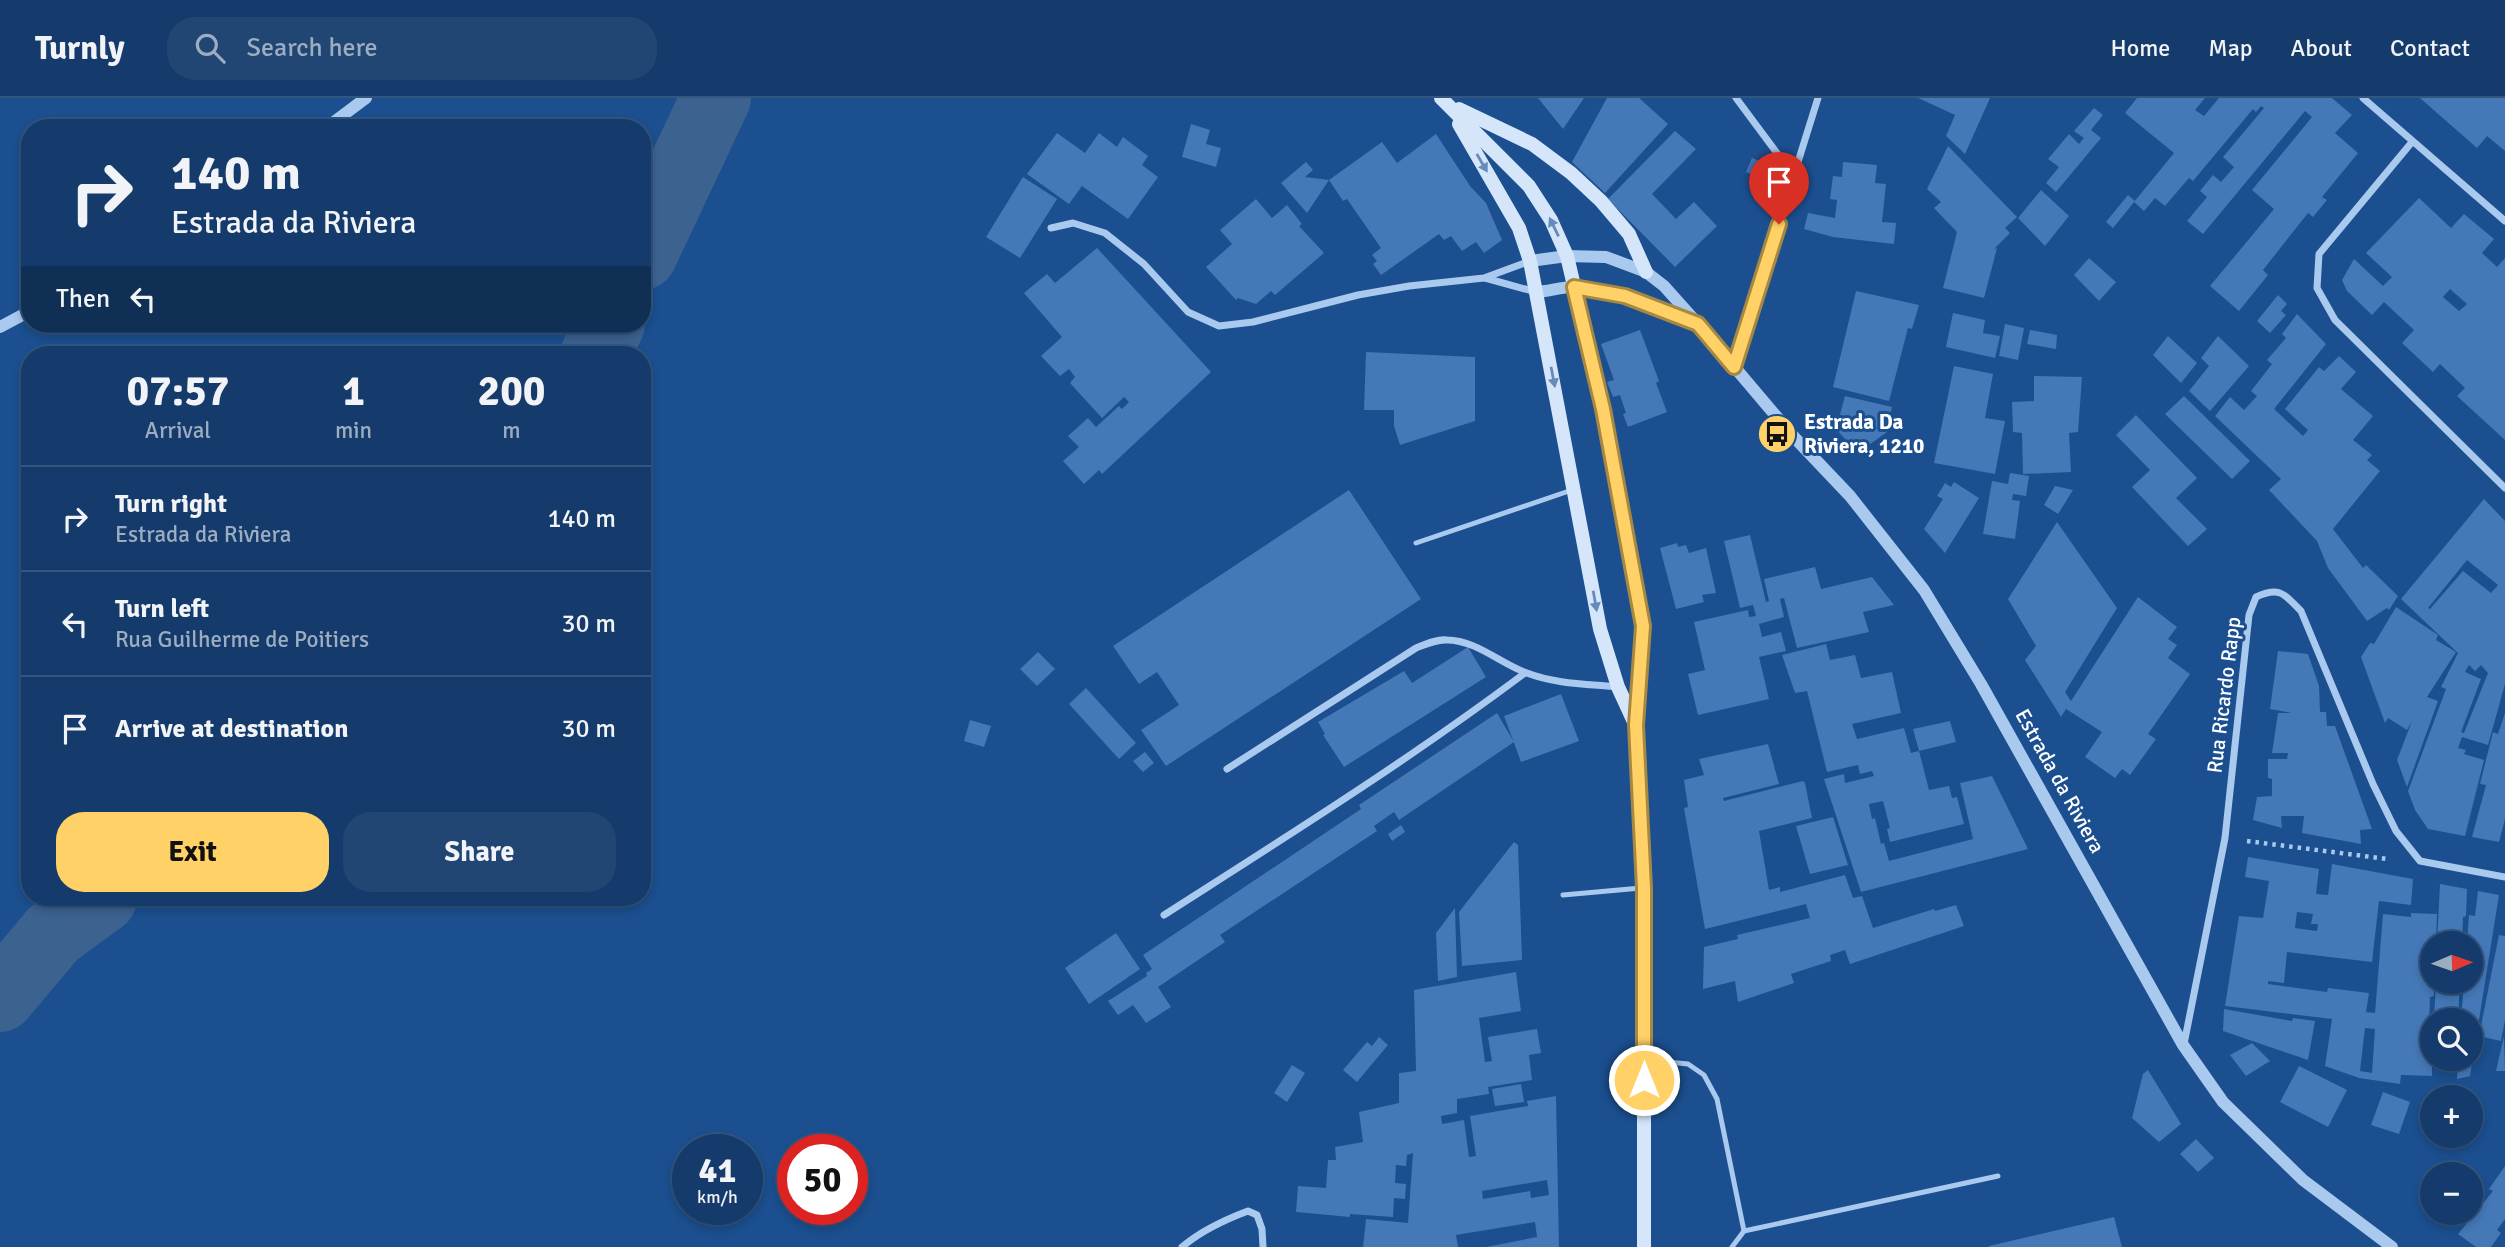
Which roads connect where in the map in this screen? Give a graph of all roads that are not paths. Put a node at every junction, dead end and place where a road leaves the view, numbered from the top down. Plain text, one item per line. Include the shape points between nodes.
1 (366, 98) edge
2 (1736, 98) edge
3 (1818, 98) edge
4 (2364, 98) edge
5 (1444, 101) edge
6 (338, 119) edge
7 (2412, 142) junction
8 (1794, 176) junction
9 (2505, 221) edge
10 (1051, 228) dead end
11 (1567, 256) junction
12 (1530, 261) junction
13 (1646, 272) junction
14 (1484, 278) junction
15 (1574, 287) junction
16 (1536, 292) junction
17 (21, 316) edge
18 (1698, 324) junction
19 (0, 327) edge
20 (1734, 367) junction
21 (2505, 488) edge
22 (1575, 489) junction
23 (1416, 543) dead end
24 (1525, 673) junction
25 (1618, 687) junction
26 (1636, 725) junction
27 (1227, 769) dead end
28 (2505, 877) edge
29 (1644, 888) junction
30 (1563, 895) dead end
31 (1164, 915) dead end
32 (2183, 1045) junction
33 (1644, 1060) junction
34 (1998, 1176) dead end
35 (1744, 1231) junction
36 (1182, 1247) edge
37 (1263, 1247) edge
38 (1644, 1247) edge
39 (1732, 1247) edge
40 (2392, 1247) edge

1 - 6 street
2 - 8 street
3 - 8 street
4 - 7 street
11 -> 5 main road via 1552,220 1529,186
5 -> 12 main road via 1519,228
5 - 13 main road via 1532,144 1571,173 1629,234
7 - 9 street
7 - 21 street via 2319,254 2317,288 2335,320
8 - 20 street
10 - 14 street via 1073,223 1105,233 1144,264 1188,312 1219,326 1254,322 1371,293
11 - 12 street, Estrada da Riviera
11 - 13 street, Estrada da Riviera via 1606,257
11 - 15 main road
12 - 14 street
12 - 16 main road
13 - 18 street, Estrada da Riviera
14 - 16 street
15 - 16 street, Estrada da Riviera
15 - 18 street, Estrada da Riviera via 1625,296
15 - 26 main road via 1603,409 1643,626
16 -> 22 main road
17 - 19 street
18 - 20 street, Estrada da Riviera
20 - 32 street, Estrada da Riviera via 1850,496 1924,590
22 - 23 lane
22 -> 25 main road via 1600,629
24 - 25 street
24 - 27 street via 1474,647 1449,639 1433,642 1416,648
24 - 31 street via 1356,793
25 - 26 main road
26 - 29 main road
28 - 32 street, Rua Ricardo Rapp via 2420,861 2384,807 2301,611 2283,593 2270,591 2256,597 2249,615 2225,838
29 - 30 lane
29 - 33 main road
32 - 40 street, Estrada da Riviera via 2223,1102 2262,1142 2303,1180
33 - 35 lane via 1688,1063 1704,1075 1717,1099
33 - 38 main road
34 - 35 lane
35 - 39 lane
36 - 37 street via 1196,1235 1248,1211 1257,1215

